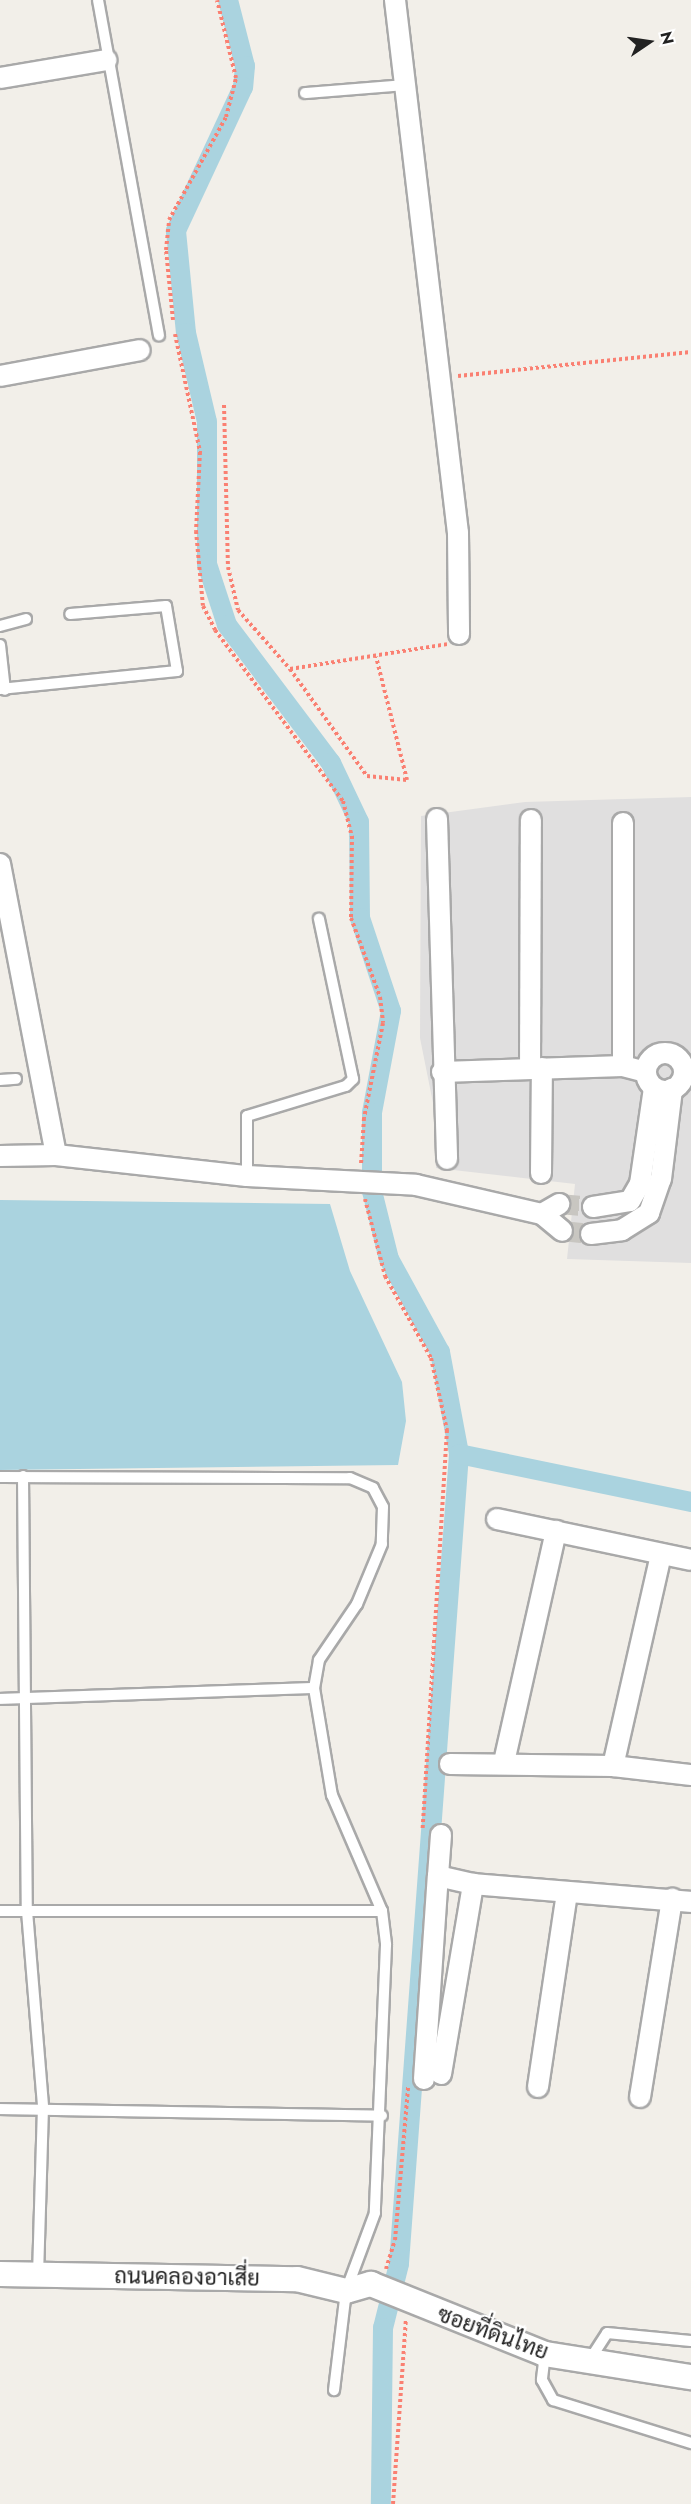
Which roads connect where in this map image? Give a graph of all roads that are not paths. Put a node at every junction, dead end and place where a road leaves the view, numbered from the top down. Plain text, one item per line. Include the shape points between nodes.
1 (98, 0) edge
2 (395, 0) edge
3 (106, 60) junction
4 (0, 78) edge
5 (407, 85) junction
6 (305, 93) dead end
7 (159, 335) dead end
8 (140, 350) dead end
9 (0, 376) edge
10 (70, 614) dead end
11 (26, 619) dead end
12 (0, 626) edge
13 (459, 634) road end
14 (0, 645) edge
15 (2, 690) edge
16 (437, 819) dead end
17 (531, 820) dead end
18 (623, 823) dead end
19 (0, 864) edge
20 (319, 919) dead end
21 (623, 1066) junction
22 (536, 1068) junction
23 (687, 1068) edge
24 (442, 1072) junction
25 (16, 1079) dead end
26 (0, 1080) edge
27 (657, 1083) junction
28 (56, 1155) junction
29 (0, 1156) edge
30 (447, 1159) dead end
31 (542, 1173) dead end
32 (247, 1176) junction
33 (559, 1204) tunnel mouth
34 (593, 1207) tunnel mouth
35 (542, 1214) junction
36 (562, 1231) tunnel mouth
37 (591, 1234) tunnel mouth
38 (23, 1476) junction
39 (0, 1477) edge
40 (497, 1519) dead end
41 (556, 1531) junction
42 (661, 1554) junction
43 (691, 1560) edge
44 (314, 1688) junction
45 (25, 1698) junction
46 (0, 1699) edge
47 (504, 1762) junction
48 (450, 1764) dead end
49 (613, 1766) junction
50 (691, 1775) edge
51 (431, 1837) road end
52 (438, 1876) junction
53 (473, 1884) junction
54 (567, 1893) junction
55 (681, 1900) edge
56 (0, 1911) edge
57 (27, 1911) junction
58 (382, 1911) junction
59 (538, 2087) dead end
60 (640, 2097) dead end
61 (43, 2107) junction
62 (0, 2109) edge
63 (382, 2116) junction
64 (0, 2274) edge
65 (38, 2275) junction
66 (359, 2288) junction
67 (691, 2341) edge
68 (544, 2354) junction
69 (589, 2362) junction
70 (691, 2377) edge
71 (334, 2390) dead end
72 (691, 2443) edge

1 - 3 lane
2 - 5 street
3 - 4 street
3 - 7 lane
5 - 6 lane
5 - 13 street via 458,533
8 - 9 street
10 - 15 lane via 166,606 177,671
11 - 12 lane
14 - 15 lane
16 - 24 street
17 - 22 street
18 - 21 street
19 - 28 street
20 - 32 lane via 353,1079 346,1086 247,1116
21 - 22 street
21 - 27 street
22 - 24 street
22 - 31 street
23 - 27 street
23 - 27 street via 672,1054 660,1053
24 - 30 street
25 - 26 lane
27 - 34 street via 640,1184 630,1200
27 - 37 street via 661,1179 649,1213 622,1230
28 - 29 street
28 - 32 street
32 - 35 street via 326,1176 416,1185
33 - 35 street
35 - 36 street
38 - 39 lane
38 - 44 lane via 267,1474 350,1478 373,1488 383,1507 382,1544 357,1604 319,1660
38 - 45 lane
40 - 41 street
41 - 42 street
41 - 47 street
42 - 43 street
42 - 49 street
44 - 45 lane
44 - 58 lane via 332,1795
45 - 46 lane
45 - 57 lane
47 - 48 street
47 - 49 street
49 - 50 street
51 - 52 street
52 - 53 street
52 - 53 street via 425,2077
53 - 54 street
54 - 55 street
54 - 59 street
55 - 60 street
56 - 57 lane
57 - 58 lane
57 - 61 lane
58 - 63 lane
61 - 62 lane
61 - 63 lane
61 - 65 lane
63 - 66 lane via 375,2214
64 - 65 street, ถนนคลองอาเสี่ย
65 - 66 street, ถนนคลองอาเสี่ย via 297,2279
66 - 68 street, ซอยที่ดินไทย via 406,2300
66 - 71 lane
67 - 69 lane via 607,2333
68 - 69 street, ซอยที่ดินไทย
68 - 72 lane via 542,2380 553,2400
69 - 70 street, ซอยที่ดินไทย

